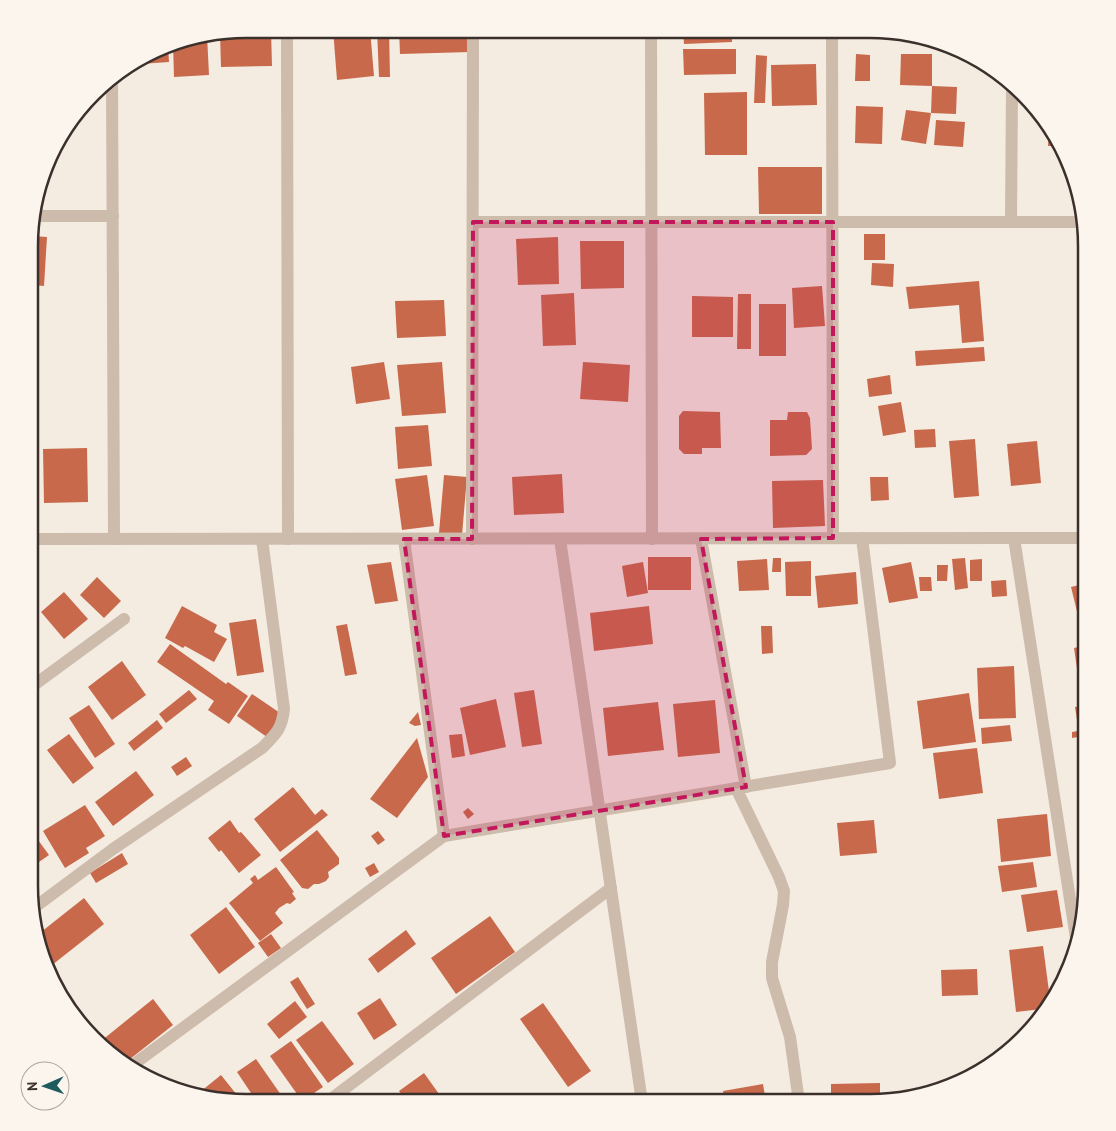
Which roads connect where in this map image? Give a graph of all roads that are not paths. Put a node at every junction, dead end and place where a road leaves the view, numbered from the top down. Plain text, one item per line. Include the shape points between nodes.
1 (287, 38) edge
2 (473, 38) edge
3 (651, 38) edge
4 (832, 38) edge
5 (112, 86) edge
6 (1012, 93) edge
7 (40, 216) edge
8 (113, 216) junction
9 (473, 222) junction
10 (651, 222) junction
11 (832, 222) junction
12 (1011, 222) junction
13 (1077, 222) edge
14 (833, 538) junction
15 (862, 538) junction
16 (1014, 538) junction
17 (1078, 538) edge
18 (38, 539) edge
19 (114, 539) junction
20 (262, 539) junction
21 (288, 539) junction
22 (404, 539) junction
23 (472, 539) junction
24 (560, 539) junction
25 (652, 539) junction
26 (701, 539) junction
27 (124, 619) dead end
28 (38, 682) edge
29 (741, 787) junction
30 (600, 811) junction
31 (444, 836) junction
32 (611, 888) junction
33 (38, 904) edge
34 (1074, 926) edge
35 (136, 1062) edge
36 (338, 1094) edge
37 (641, 1094) edge
38 (798, 1094) edge

1 - 21 street
2 - 9 street
3 - 10 street
4 - 11 street
5 - 8 street
6 - 12 street
7 - 8 street
8 - 19 street
9 - 10 street
9 - 23 street
10 - 11 street
10 - 25 street
11 - 12 street
11 - 14 street
12 - 13 street
14 - 15 street
14 - 26 street
15 - 16 street
15 - 29 street via 890,763
16 - 17 street
16 - 34 street
18 - 19 street
19 - 20 street
20 - 21 street
20 - 33 street via 284,709 283,723 276,735
21 - 22 street
22 - 23 street
22 - 31 street
23 - 24 street
24 - 25 street
24 - 30 street
25 - 26 street
26 - 29 street
27 - 28 street
29 - 30 street
29 - 38 street via 784,891 772,978 790,1037
30 - 31 street
30 - 32 street
31 - 35 street
32 - 36 street
32 - 37 street

